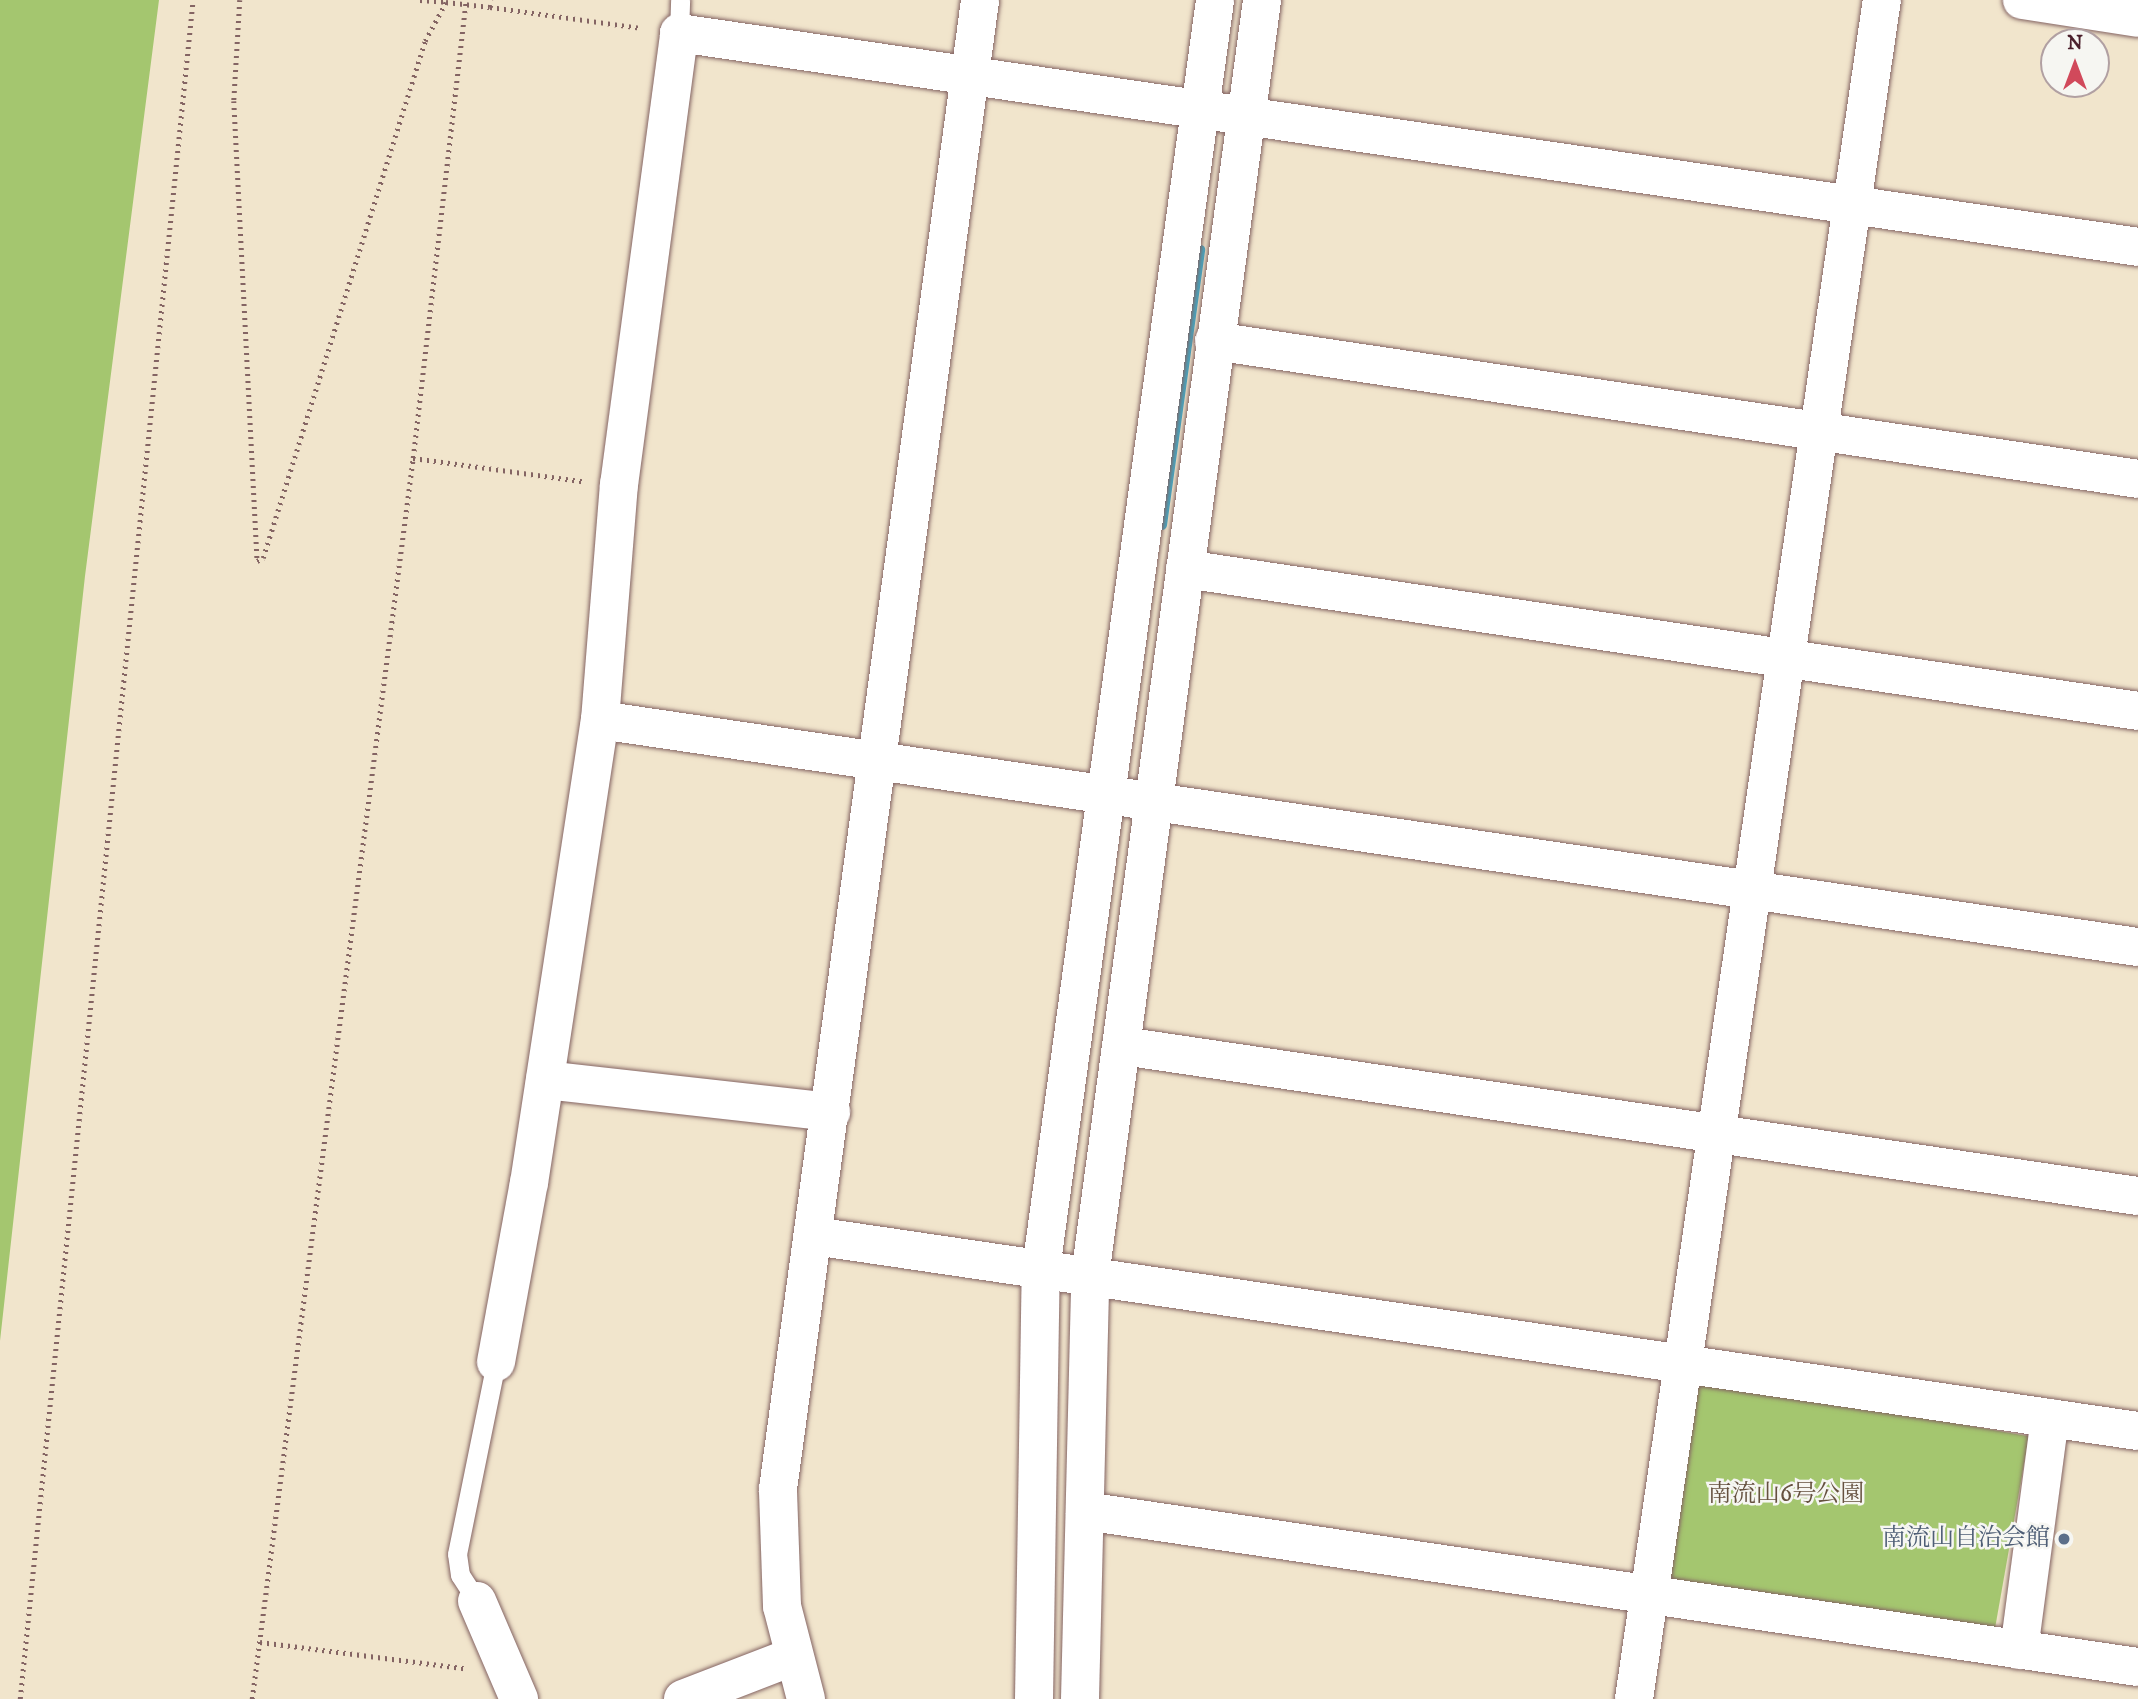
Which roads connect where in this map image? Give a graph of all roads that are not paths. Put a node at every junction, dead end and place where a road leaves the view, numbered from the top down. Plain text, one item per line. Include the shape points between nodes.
1 (980, 0) edge
2 (1215, 0) edge
3 (1262, 0) edge
4 (1882, 0) edge
5 (2022, 0) edge
6 (2138, 18) edge
7 (670, 21) edge
8 (970, 73) junction
9 (1199, 106) junction
10 (1247, 114) junction
11 (1854, 205) junction
12 (2138, 247) edge
13 (1214, 341) junction
14 (1820, 433) junction
15 (2138, 479) edge
16 (1185, 569) junction
17 (1786, 659) junction
18 (2138, 711) edge
19 (600, 720) junction
20 (877, 759) junction
21 (1107, 795) junction
22 (1155, 802) junction
23 (1754, 889) junction
24 (2138, 947) edge
25 (1123, 1046) junction
26 (545, 1080) junction
27 (831, 1112) junction
28 (1717, 1133) junction
29 (2138, 1196) edge
30 (814, 1236) junction
31 (1041, 1269) junction
32 (1090, 1276) junction
33 (496, 1362) joint
34 (1682, 1363) junction
35 (2050, 1418) junction
36 (2138, 1431) edge
37 (1085, 1511) junction
38 (1651, 1593) junction
39 (477, 1601) joint
40 (2019, 1650) junction
41 (792, 1657) junction
42 (2138, 1667) edge
43 (515, 1698) edge
44 (683, 1699) edge
45 (806, 1699) edge
46 (1034, 1699) edge
47 (1080, 1699) edge
48 (1634, 1699) edge

1 - 8 street
2 - 9 street
3 - 10 street
4 - 11 street
5 - 6 street
7 - 8 street
7 - 19 street via 619,485
8 - 9 street
8 - 20 street
9 - 10 street
9 - 21 street
10 - 11 street
10 - 13 street
11 - 12 street
11 - 14 street
13 - 14 street
13 - 16 street
14 - 15 street
14 - 17 street
16 - 17 street
16 - 22 street
17 - 18 street
17 - 23 street
19 - 20 street
19 - 26 street
20 - 21 street
20 - 27 street
21 - 22 street
21 - 31 street
22 - 23 street
22 - 25 street
23 - 24 street
23 - 28 street
25 - 28 street
25 - 32 street
26 - 27 street
26 - 33 street
27 - 30 street
28 - 29 street
28 - 34 street
30 - 31 street
30 - 41 street via 778,1489 782,1606
31 - 32 street
31 - 46 street
32 - 34 street
32 - 37 street
33 - 39 lane via 457,1554 460,1575
34 - 35 street
34 - 38 street
35 - 36 street
35 - 40 street
37 - 38 street
37 - 47 street
38 - 40 street
38 - 48 street
39 - 43 street
40 - 42 street
41 - 44 street
41 - 45 street

